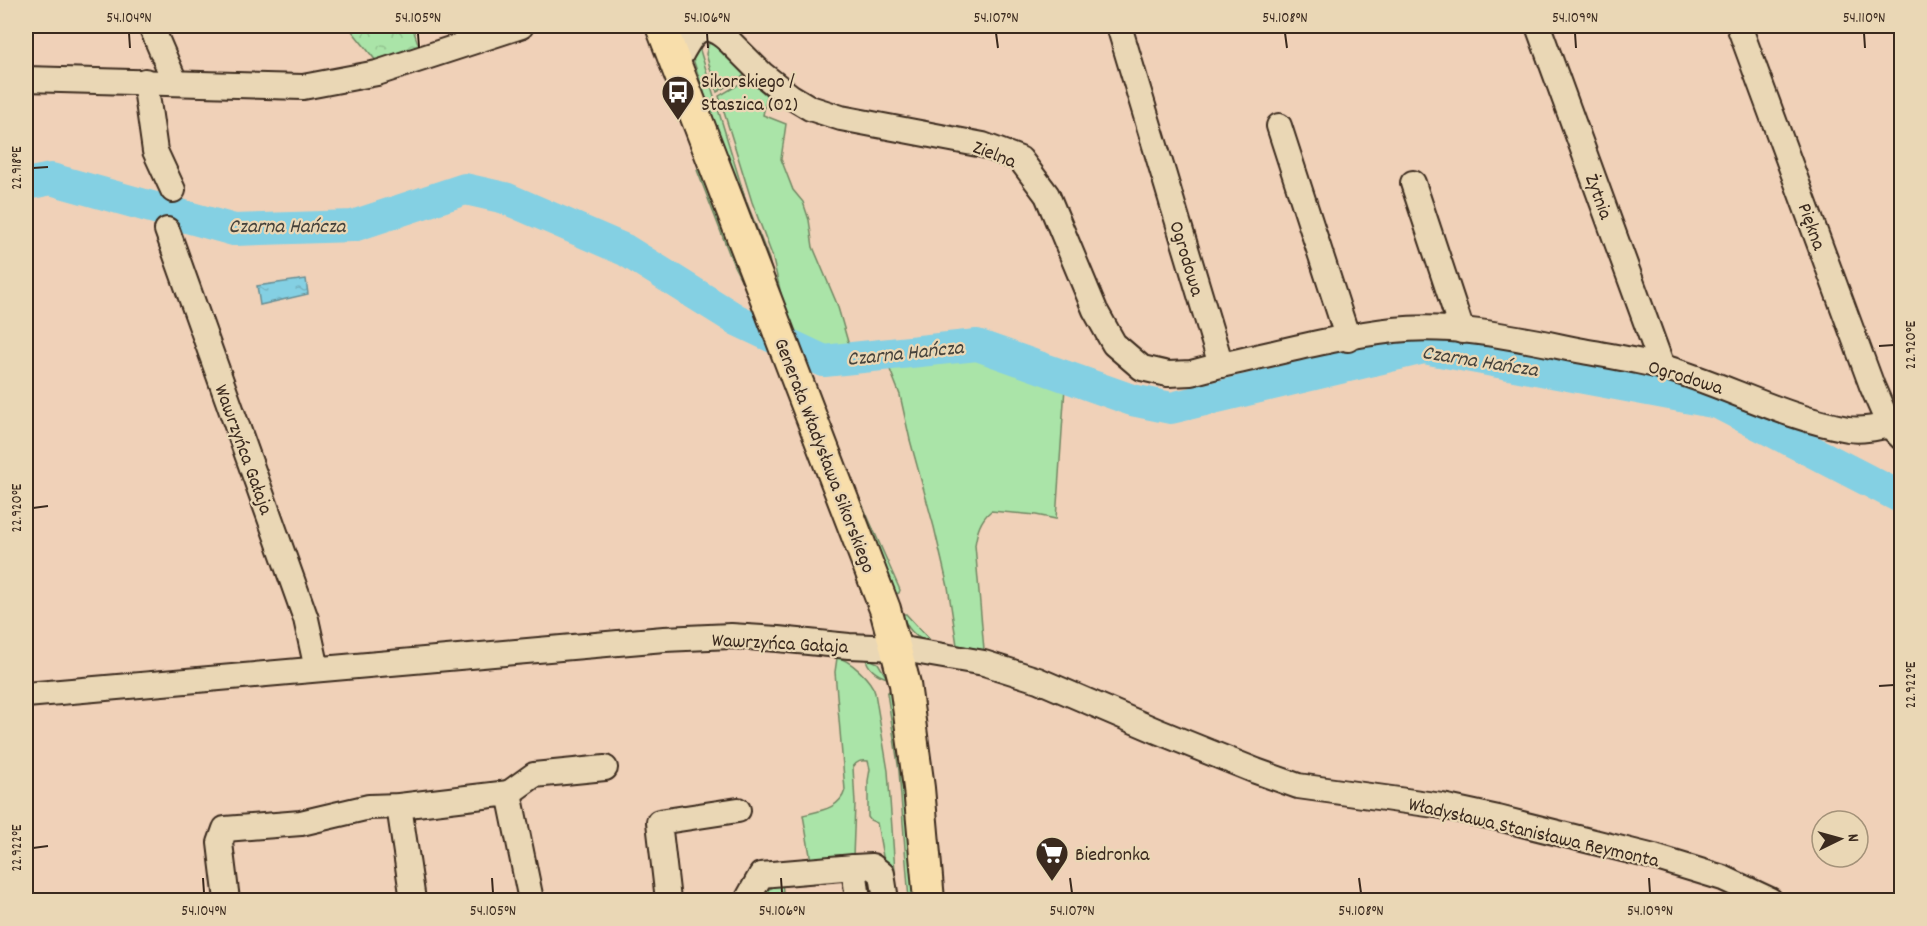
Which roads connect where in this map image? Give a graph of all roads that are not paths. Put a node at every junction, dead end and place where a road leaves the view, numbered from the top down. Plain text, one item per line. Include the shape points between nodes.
1 (151, 26) edge
2 (521, 26) edge
3 (661, 26) edge
4 (1119, 26) edge
5 (1538, 26) edge
6 (1739, 26) edge
7 (724, 33) edge
8 (675, 65) junction
9 (26, 79) edge
10 (144, 81) junction
11 (175, 82) junction
12 (1279, 126) dead end
13 (1413, 183) dead end
14 (172, 190) dead end
15 (167, 230) dead end
16 (1462, 331) junction
17 (1348, 339) junction
18 (1221, 365) junction
19 (1662, 366) junction
20 (1895, 432) edge
21 (897, 648) junction
22 (317, 669) junction
23 (26, 695) edge
24 (1157, 731) joint
25 (604, 768) dead end
26 (509, 793) junction
27 (399, 806) junction
28 (738, 810) dead end
29 (854, 867) junction
30 (227, 900) edge
31 (413, 900) edge
32 (531, 900) edge
33 (668, 900) edge
34 (747, 900) edge
35 (858, 900) edge
36 (885, 900) edge
37 (928, 900) edge
38 (1770, 900) edge

1 - 11 street
2 - 11 street via 377,73 303,87
3 - 8 main road, Generała Władysława Sikorskiego
4 - 18 street, Ogrodowa
5 - 19 street, Żytnia
6 - 20 street, Piękna via 1872,386
7 - 8 street via 705,27 697,31
7 - 18 street, Zielna via 762,74 810,108 841,118 983,145 1020,159 1047,195 1095,310 1114,344 1142,368 1168,374
8 - 21 main road, Generała Władysława Sikorskiego
9 - 10 street
10 - 11 street
10 - 14 street via 155,151
12 - 17 street
13 - 16 street
15 - 22 street, Wawrzyńca Gałaja via 306,619
16 - 17 street, Ogrodowa via 1395,330
16 - 19 street, Ogrodowa
17 - 18 street, Ogrodowa
19 - 20 street, Ogrodowa via 1786,412 1849,429
21 - 22 street, Wawrzyńca Gałaja via 731,636
21 - 24 street, Wawrzyńca Gałaja via 984,663 1038,680
21 - 37 main road, Generała Władysława Sikorskiego via 913,738
22 - 23 street, Wawrzyńca Gałaja
24 - 38 street, Władysława Stanisława Reymonta via 1298,786 1442,806 1498,818 1654,857 1723,878
25 - 26 street via 534,775
26 - 27 street
26 - 32 street
27 - 30 street via 369,807 301,824 225,829 220,843
27 - 31 street
28 - 33 street via 659,822
29 - 34 street via 761,875
29 - 35 street
29 - 36 street via 872,866 882,874

